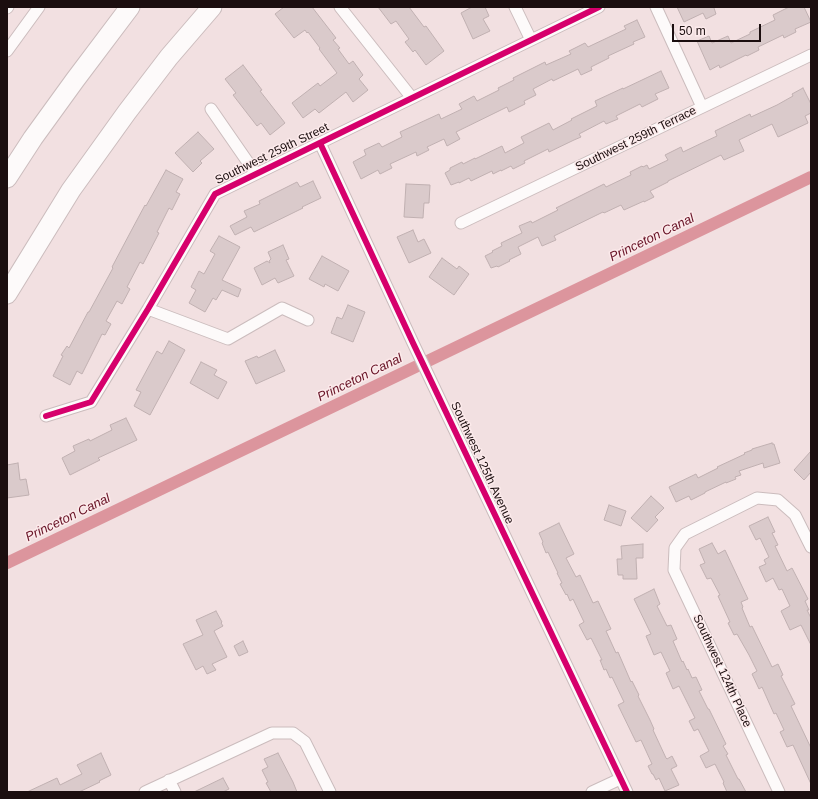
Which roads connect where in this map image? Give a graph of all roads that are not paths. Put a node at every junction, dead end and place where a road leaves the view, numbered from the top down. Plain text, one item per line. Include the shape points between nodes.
1 (39, 7) edge
2 (130, 7) edge
3 (212, 7) edge
4 (340, 7) edge
5 (515, 7) edge
6 (599, 7) edge
7 (656, 7) edge
8 (531, 40) junction
9 (7, 51) edge
10 (811, 54) edge
11 (412, 98) junction
12 (702, 107) junction
13 (211, 109) dead end
14 (320, 143) junction
15 (256, 174) junction
16 (7, 178) edge
17 (461, 223) dead end
18 (7, 294) edge
19 (148, 309) junction
20 (308, 320) dead end
21 (46, 416) dead end
22 (811, 547) edge
23 (620, 779) junction
24 (169, 780) junction
25 (145, 792) edge
26 (175, 792) edge
27 (330, 792) edge
28 (592, 792) edge
29 (627, 792) edge
30 (779, 792) edge

1 - 9 street
2 - 16 highway via 70,86
3 - 18 highway via 169,57 71,190
4 - 11 street
5 - 8 street
6 - 8 street, Southwest 259th Street
7 - 12 street
8 - 11 street, Southwest 259th Street
10 - 12 street, Southwest 259th Terrace
11 - 14 street, Southwest 259th Street
12 - 17 street, Southwest 259th Terrace
13 - 15 street
14 - 15 street, Southwest 259th Street
14 - 23 street, Southwest 125th Avenue
15 - 19 street, Southwest 259th Street via 215,194
19 - 20 street via 228,339 282,308
19 - 21 street, Southwest 259th Street via 91,402
22 - 30 street, Southwest 124th Place via 795,515 778,500 757,498 685,534 675,548 674,570
23 - 28 street
23 - 29 street, Southwest 125th Avenue
24 - 25 street
24 - 26 street
24 - 27 street via 272,733 293,733 305,742

